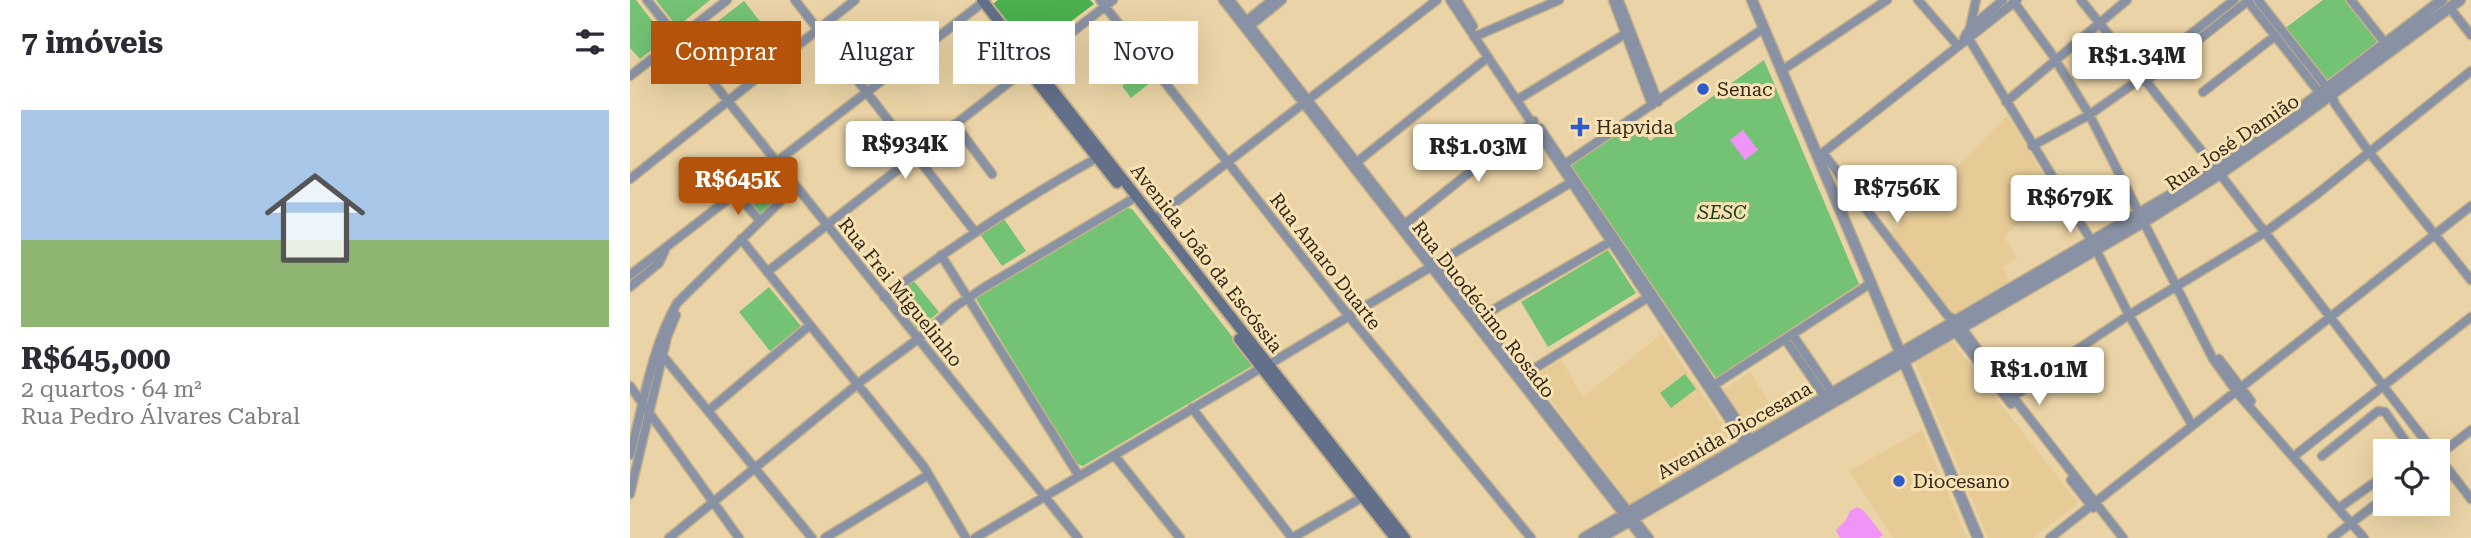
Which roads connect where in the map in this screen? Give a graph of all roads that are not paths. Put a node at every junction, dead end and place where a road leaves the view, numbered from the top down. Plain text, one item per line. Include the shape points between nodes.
1 (647, 0) edge
2 (727, 0) edge
3 (795, 0) edge
4 (855, 0) edge
5 (1114, 0) edge
6 (1223, 0) edge
7 (1230, 0) edge
8 (1272, 0) edge
9 (1282, 0) edge
10 (1437, 0) edge
11 (1450, 0) edge
12 (1457, 0) edge
13 (1546, 0) edge
14 (1559, 0) edge
15 (1616, 0) edge
16 (1752, 0) edge
17 (1887, 0) edge
18 (1918, 0) edge
19 (1976, 0) edge
20 (2003, 0) edge
21 (2081, 0) edge
22 (2127, 0) edge
23 (2234, 0) edge
24 (2248, 0) edge
25 (2258, 0) edge
26 (2351, 0) edge
27 (2460, 0) edge
28 (2016, 1) edge
29 (980, 2) edge
30 (2435, 2) edge
31 (1103, 3) edge
32 (2450, 8) junction
33 (663, 21) edge
34 (700, 21) edge
35 (828, 21) edge
36 (995, 21) edge
37 (2099, 23) junction
38 (815, 25) edge
39 (1246, 25) junction
40 (1075, 27) edge
41 (1764, 28) junction
42 (815, 31) edge
43 (1627, 32) junction
44 (1475, 33) junction
45 (1968, 33) junction
46 (2275, 36) junction
47 (2471, 36) edge
48 (1959, 45) junction
49 (2388, 47) junction
50 (1487, 58) junction
51 (651, 59) edge
52 (2056, 60) junction
53 (1781, 71) junction
54 (2471, 71) edge
55 (630, 76) edge
56 (2138, 78) junction
57 (2146, 81) junction
58 (715, 84) edge
59 (860, 84) edge
60 (1006, 84) edge
61 (1042, 84) edge
62 (1044, 84) edge
63 (2203, 92) dead end
64 (867, 93) junction
65 (2328, 96) junction
66 (1520, 98) junction
67 (728, 100) junction
68 (1306, 101) junction
69 (2006, 102) junction
70 (1655, 103) junction
71 (2089, 115) junction
72 (1533, 122) junction
73 (955, 124) junction
74 (2032, 146) junction
75 (2369, 152) junction
76 (915, 155) junction
77 (1820, 155) junction
78 (1097, 158) junction
79 (1227, 162) junction
80 (1357, 162) junction
81 (777, 163) junction
82 (1562, 166) junction
83 (2218, 172) junction
84 (992, 174) dead end
85 (630, 179) edge
86 (1570, 183) junction
87 (796, 186) junction
88 (737, 194) junction
89 (1130, 200) junction
90 (2471, 206) edge
91 (2142, 216) junction
92 (1154, 219) junction
93 (760, 221) junction
94 (826, 224) junction
95 (1405, 224) junction
96 (975, 232) junction
97 (2264, 233) junction
98 (2435, 234) junction
99 (741, 239) junction
100 (1610, 242) junction
101 (2094, 246) junction
102 (665, 250) junction
103 (941, 256) junction
104 (1434, 266) junction
105 (767, 272) junction
106 (630, 275) edge
107 (2471, 280) edge
108 (1871, 283) junction
109 (630, 287) edge
110 (2178, 287) junction
111 (884, 297) junction
112 (968, 298) junction
113 (1647, 298) junction
114 (1348, 315) junction
115 (2129, 315) junction
116 (2329, 317) junction
117 (2471, 317) edge
118 (1479, 318) junction
119 (1954, 324) junction
120 (810, 325) junction
121 (1789, 336) junction
122 (918, 339) junction
123 (660, 355) junction
124 (1903, 356) junction
125 (1264, 366) junction
126 (1524, 375) junction
127 (858, 384) junction
128 (1714, 385) junction
129 (630, 386) edge
130 (2383, 386) junction
131 (2238, 389) junction
132 (2013, 397) junction
133 (1831, 398) junction
134 (643, 404) junction
135 (1192, 408) junction
136 (708, 411) junction
137 (650, 413) junction
138 (2192, 425) junction
139 (2471, 430) edge
140 (2404, 439) edge
141 (2424, 439) edge
142 (1751, 445) junction
143 (2450, 447) edge
144 (2298, 453) junction
145 (1114, 455) junction
146 (630, 456) edge
147 (2322, 456) dead end
148 (633, 467) edge
149 (755, 468) junction
150 (2450, 472) edge
151 (928, 475) junction
152 (1079, 476) junction
153 (2373, 484) edge
154 (630, 494) edge
155 (1045, 497) junction
156 (1363, 497) junction
157 (2471, 499) edge
158 (713, 502) junction
159 (2094, 505) junction
160 (2343, 505) junction
161 (2373, 507) edge
162 (1629, 516) junction
163 (2354, 522) junction
164 (669, 538) edge
165 (740, 538) edge
166 (812, 538) edge
167 (825, 538) edge
168 (966, 538) edge
169 (975, 538) edge
170 (1079, 538) edge
171 (1180, 538) edge
172 (1292, 538) edge
173 (1395, 538) edge
174 (1405, 538) edge
175 (1531, 538) edge
176 (1584, 538) edge
177 (1600, 538) edge
178 (1642, 538) edge
179 (1649, 538) edge
180 (1978, 538) edge
181 (2050, 538) edge
182 (2117, 538) edge
183 (2123, 538) edge
184 (2332, 538) edge
185 (2364, 538) edge
186 (2371, 538) edge

1 - 33 street, Rua Frei Miguelinho
2 - 34 street
3 - 38 street
4 - 35 street
5 - 31 street
6 - 39 street, Rua Duodécimo Rosado
7 - 39 street, Rua Duodécimo Rosado
8 - 39 street
9 - 39 street
10 - 68 street
11 - 44 street
12 - 44 street
13 - 44 street
14 - 44 street
15 - 43 street
16 - 41 street
17 - 53 street
18 - 48 street
19 - 45 street
20 - 45 street
21 - 37 street
22 - 37 street
23 - 56 street
24 - 46 street
24 - 57 street
25 - 65 street
26 - 49 street
27 - 32 street, Rua José Damião
28 - 45 street
28 - 52 street
29 - 36 main road, Avenida João da Escóssia
29 - 64 street
30 - 49 street, Rua José Damião
31 - 40 street
31 - 79 street, Rua Amaro Duarte
32 - 47 street
32 - 49 street, Rua José Damião
37 - 52 street
37 - 56 street
39 - 68 street, Rua Duodécimo Rosado
41 - 53 street
41 - 70 street
42 - 67 street
43 - 66 street
43 - 70 street
44 - 50 street
44 - 66 street
45 - 48 street
45 - 69 street
46 - 63 street
46 - 65 street
48 - 77 street
49 - 65 street, Rua José Damião
50 - 72 street
50 - 80 street
51 - 55 street
52 - 69 street
52 - 71 street
53 - 77 street
54 - 75 street
56 - 57 street
56 - 71 street
57 - 83 street
58 - 67 street, Rua Frei Miguelinho
59 - 64 street
60 - 73 street
61 - 78 main road, Avenida João da Escóssia
62 - 92 main road, Avenida João da Escóssia
64 - 76 street
64 - 81 street
65 - 75 street
65 - 83 street, Rua José Damião
66 - 72 street
67 - 81 street, Rua Frei Miguelinho
67 - 85 street
68 - 79 street
68 - 80 street, Rua Duodécimo Rosado
68 - 104 street, Rua Duodécimo Rosado
69 - 74 street
70 - 82 street
71 - 74 street
71 - 91 street
72 - 82 street
72 - 95 street
73 - 76 street
73 - 84 street
74 - 101 street
75 - 97 street
75 - 98 street
76 - 94 street
76 - 96 street
77 - 108 street
77 - 119 street
78 - 89 main road, Avenida João da Escóssia
78 - 96 street
79 - 92 street
79 - 114 street, Rua Amaro Duarte
80 - 95 street, Rua Duodécimo Rosado
81 - 87 street, Rua Frei Miguelinho
81 - 88 street
82 - 86 street
82 - 128 street
83 - 91 street, Rua José Damião
83 - 97 street
86 - 100 street
86 - 104 street
87 - 93 street
87 - 94 street, Rua Frei Miguelinho
88 - 93 street
88 - 102 street
89 - 112 street
89 - 125 main road, Avenida João da Escóssia
90 - 98 street
91 - 101 street, Rua José Damião
91 - 110 street
92 - 125 main road, Avenida João da Escóssia
93 - 99 street
94 - 105 street
94 - 111 street, Rua Frei Miguelinho
95 - 104 street, Rua Duodécimo Rosado
96 - 103 street
97 - 110 street
97 - 116 street
98 - 107 street
98 - 116 street
99 - 105 street
99 - 123 street via 671,312
100 - 113 street
100 - 118 street
101 - 115 street
101 - 119 street, Rua José Damião
102 - 106 street
102 - 109 street via 659,263
103 - 111 street
103 - 112 street
104 - 114 street
104 - 118 street, Rua Duodécimo Rosado
104 - 162 street, Rua Duodécimo Rosado
105 - 120 street
108 - 121 street
108 - 124 street
110 - 115 street
110 - 131 street via 2213,359
111 - 122 street, Rua Frei Miguelinho
112 - 122 street
112 - 152 street
113 - 126 street
113 - 142 street
114 - 125 street
114 - 175 street, Rua Amaro Duarte
115 - 132 street
115 - 138 street
116 - 130 street
116 - 131 street
117 - 130 street
118 - 126 street, Rua Duodécimo Rosado
119 - 124 street, Rua José Damião
119 - 132 street
119 - 159 street
120 - 127 street
120 - 136 street
121 - 128 street
121 - 133 street
122 - 127 street
122 - 155 street, Rua Frei Miguelinho
123 - 134 street
123 - 136 street
123 - 137 street
124 - 133 street, Avenida Diocesana
124 - 180 street
125 - 135 street
125 - 156 main road, Avenida João da Escóssia
125 - 174 main road, Avenida João da Escóssia
126 - 162 street, Rua Duodécimo Rosado
127 - 149 street
127 - 151 street
128 - 142 street
129 - 134 street
130 - 141 street
130 - 144 street
131 - 138 street
131 - 144 street
131 - 163 street
132 - 159 street
133 - 142 street, Avenida Diocesana
134 - 137 street
134 - 146 street
135 - 145 street
135 - 172 street
136 - 149 street
137 - 148 street
137 - 158 street
138 - 159 street
139 - 143 street
140 - 147 street via 2385,412 2378,411
142 - 162 street, Avenida Diocesana
144 - 160 street
145 - 152 street
145 - 171 street
148 - 154 street
149 - 158 street
149 - 166 street
150 - 157 street
151 - 167 street
151 - 168 street
152 - 155 street
153 - 160 street
155 - 169 street
155 - 170 street, Rua Frei Miguelinho
156 - 172 street
156 - 173 main road, Avenida João da Escóssia
158 - 164 street
158 - 165 street
159 - 181 street
159 - 182 street
159 - 183 street
160 - 163 street
161 - 163 street
162 - 176 street, Avenida Diocesana
162 - 177 street, Avenida Diocesana
162 - 178 street, Rua Duodécimo Rosado
162 - 179 street, Rua Duodécimo Rosado
163 - 184 street
163 - 185 street
163 - 186 street

